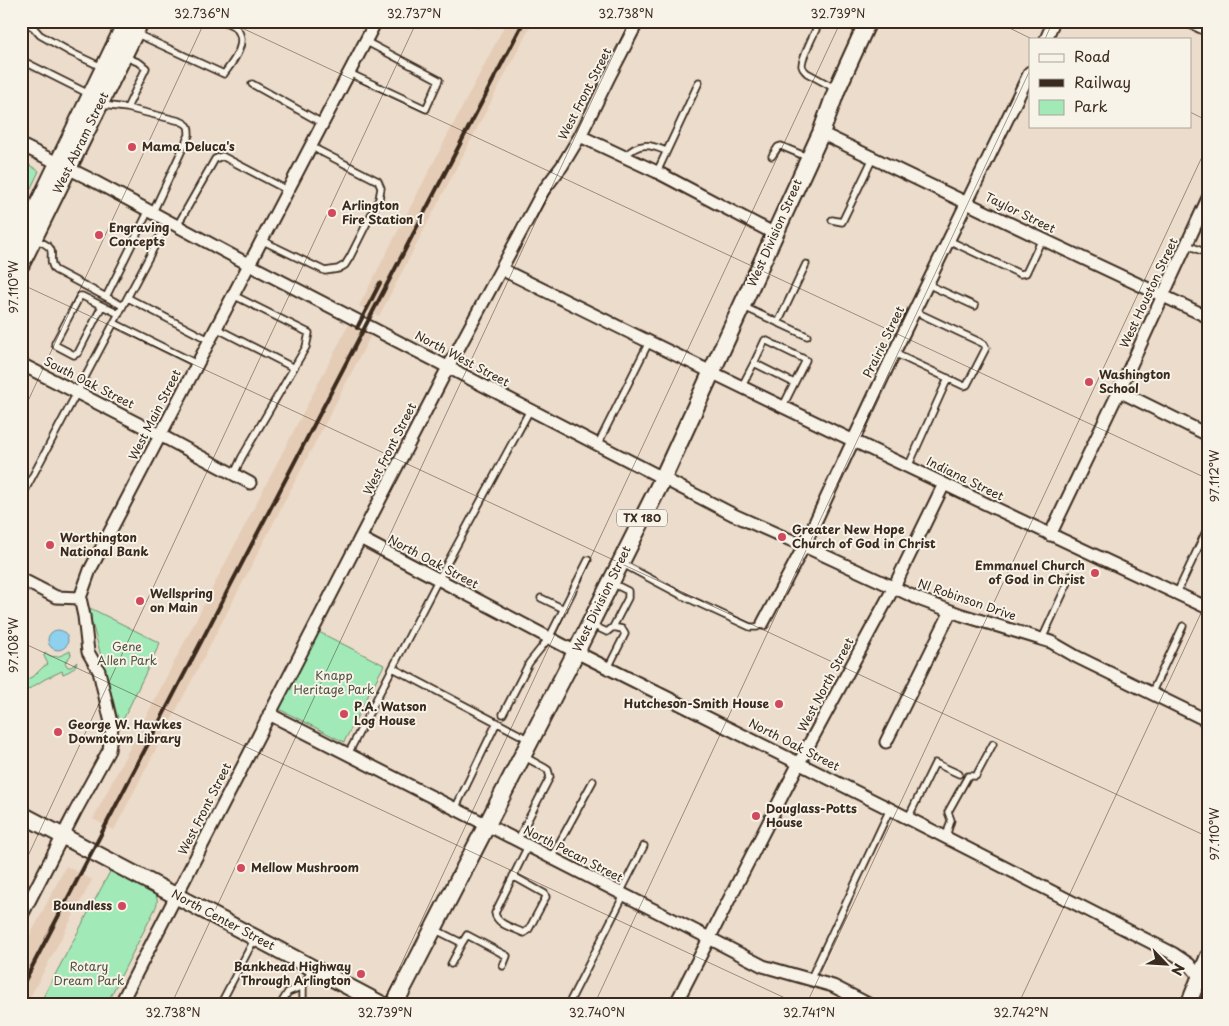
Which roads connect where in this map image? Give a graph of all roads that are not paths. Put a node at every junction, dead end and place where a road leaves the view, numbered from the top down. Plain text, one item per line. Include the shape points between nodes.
1 (21, 21) edge
2 (224, 21) edge
3 (376, 21) edge
4 (638, 21) edge
5 (820, 21) edge
6 (868, 21) edge
7 (1054, 21) edge
8 (1193, 21) edge
9 (134, 25) edge
10 (1208, 28) edge
11 (1046, 38) edge
12 (366, 41) junction
13 (124, 56) junction
14 (21, 60) edge
15 (104, 68) junction
16 (349, 72) junction
17 (1029, 74) edge
18 (699, 82) dead end
19 (252, 84) dead end
20 (837, 89) junction
21 (96, 100) junction
22 (127, 108) junction
23 (322, 123) junction
24 (821, 133) junction
25 (580, 136) junction
26 (21, 145) edge
27 (310, 146) junction
28 (666, 151) junction
29 (625, 156) junction
30 (772, 156) dead end
31 (809, 158) junction
32 (873, 158) junction
33 (63, 165) junction
34 (657, 172) junction
35 (287, 190) junction
36 (1208, 198) edge
37 (966, 202) junction
38 (151, 211) junction
39 (832, 220) dead end
40 (173, 223) junction
41 (775, 234) junction
42 (27, 239) edge
43 (1042, 239) junction
44 (261, 240) junction
45 (948, 240) junction
46 (1186, 244) junction
47 (1208, 254) edge
48 (248, 264) junction
49 (806, 264) dead end
50 (21, 265) edge
51 (501, 269) junction
52 (927, 284) junction
53 (233, 295) junction
54 (1163, 296) junction
55 (106, 297) junction
56 (128, 298) junction
57 (102, 306) junction
58 (123, 306) junction
59 (742, 306) junction
60 (975, 306) dead end
61 (914, 311) junction
62 (119, 314) junction
63 (1208, 317) edge
64 (778, 322) junction
65 (114, 323) junction
66 (216, 328) junction
67 (808, 336) dead end
68 (209, 340) junction
69 (649, 342) junction
70 (894, 353) junction
71 (754, 363) junction
72 (21, 364) edge
73 (197, 364) junction
74 (448, 367) junction
75 (294, 368) junction
76 (712, 372) junction
77 (948, 378) junction
78 (794, 383) junction
79 (742, 386) junction
80 (1119, 391) junction
81 (77, 392) junction
82 (783, 406) junction
83 (530, 410) junction
84 (160, 435) junction
85 (1208, 435) edge
86 (853, 440) junction
87 (598, 444) junction
88 (908, 467) junction
89 (234, 474) junction
90 (663, 478) junction
91 (250, 483) dead end
92 (944, 484) junction
93 (21, 498) edge
94 (1208, 526) edge
95 (1050, 535) junction
96 (360, 538) junction
97 (804, 546) junction
98 (588, 560) dead end
99 (620, 563) junction
100 (1071, 576) dead end
101 (21, 579) edge
102 (438, 580) junction
103 (610, 582) junction
104 (894, 587) junction
105 (1177, 593) junction
106 (80, 598) junction
107 (542, 598) dead end
108 (1208, 608) edge
109 (564, 609) junction
110 (951, 611) junction
111 (763, 623) joint
112 (590, 624) junction
113 (1183, 626) dead end
114 (613, 627) junction
115 (549, 638) junction
116 (1042, 639) junction
117 (576, 652) junction
118 (393, 668) junction
119 (608, 668) junction
120 (1151, 694) junction
121 (269, 714) junction
122 (503, 714) dead end
123 (497, 722) junction
124 (1208, 722) edge
125 (530, 740) junction
126 (886, 742) dead end
127 (993, 744) dead end
128 (348, 754) junction
129 (522, 756) junction
130 (799, 763) junction
131 (959, 774) dead end
132 (593, 781) dead end
133 (455, 809) junction
134 (890, 809) junction
135 (21, 814) edge
136 (908, 818) junction
137 (486, 826) junction
138 (63, 836) junction
139 (946, 837) junction
140 (523, 844) junction
141 (644, 846) dead end
142 (551, 858) junction
143 (513, 876) junction
144 (622, 894) junction
145 (176, 895) junction
146 (21, 917) edge
147 (434, 928) junction
148 (255, 937) junction
149 (709, 938) junction
150 (462, 943) junction
151 (1208, 956) edge
152 (451, 964) dead end
153 (503, 966) dead end
154 (313, 968) junction
155 (810, 980) junction
156 (1204, 982) edge
157 (302, 986) junction
158 (120, 1005) edge
159 (220, 1005) edge
160 (280, 1005) edge
161 (304, 1005) edge
162 (383, 1005) edge
163 (394, 1005) edge
164 (568, 1005) edge
165 (675, 1005) edge
166 (870, 1005) edge
167 (1188, 1005) edge

1 - 15 lane via 33,26 40,35
2 - 9 lane via 240,35 240,46 235,60 224,74
3 - 12 street, West Main Street
4 - 25 street, West Front Street
5 - 20 lane via 802,65 807,73
6 - 20 main road, West Division Street / TX 180
7 - 11 street
8 - 10 main road
9 - 13 main road, West Abram Street
9 - 15 main road, West Abram Street
12 - 16 street, West Main Street
12 - 16 lane via 439,80 426,109
13 - 21 main road, West Abram Street
13 - 22 lane via 146,68
14 - 21 lane
15 - 21 main road, West Abram Street
16 - 23 street, West Main Street
17 - 37 street, Prairie Street
18 - 28 lane
19 - 23 lane
20 - 24 main road, West Division Street / TX 180
21 - 22 lane
21 - 33 main road, West Abram Street
22 - 38 lane via 180,121 189,127 189,135
23 - 27 street, West Main Street
24 - 31 main road, West Division Street / TX 180
24 - 32 street, Taylor Street
25 - 29 street
25 - 51 street, West Front Street via 543,192
26 - 33 street, North West Street
27 - 35 street, West Main Street
27 - 44 lane via 378,181 382,188 355,248 345,265 325,271
28 - 29 lane via 648,145 634,148
28 - 34 lane
29 - 34 street
30 - 31 lane via 782,146
31 - 41 main road, West Division Street / TX 180
32 - 37 street, Taylor Street
32 - 39 lane via 842,222
33 - 38 street, North West Street
33 - 42 main road, West Abram Street
34 - 41 street
35 - 40 lane via 222,156 215,159
35 - 44 street, West Main Street
36 - 46 street, West Houston Street
37 - 43 street, Taylor Street
37 - 45 street, Prairie Street
38 - 40 street, North West Street
38 - 55 lane
40 - 48 street, North West Street
40 - 56 lane
41 - 59 main road, West Division Street / TX 180
42 - 50 main road, West Abram Street
42 - 55 lane via 50,247 50,260 55,270
43 - 45 lane via 1026,273 1020,274
43 - 54 street, Taylor Street
44 - 48 street, West Main Street
45 - 52 street, Prairie Street
46 - 47 lane
46 - 54 street, West Houston Street
48 - 53 street, West Main Street
48 - 74 street, North West Street
49 - 64 lane
51 - 69 street, Indiana Street
51 - 74 street, West Front Street
52 - 60 lane
52 - 61 street, Prairie Street
53 - 66 street, West Main Street
53 - 75 lane via 309,333 306,347
54 - 63 street, Taylor Street
54 - 80 street, West Houston Street
55 - 58 lane
56 - 58 lane
56 - 68 lane
57 - 57 lane via 79,296 55,346 74,355 78,353
57 - 62 lane
58 - 62 lane
59 - 64 lane
59 - 76 main road, West Division Street / TX 180
61 - 70 street, Prairie Street
61 - 77 lane via 984,344 986,348 967,385
62 - 65 lane
64 - 67 lane
65 - 73 lane
65 - 81 lane
66 - 68 street, West Main Street
66 - 75 lane
68 - 73 street, West Main Street
69 - 76 street, Indiana Street
69 - 87 lane
70 - 77 lane
70 - 86 street, Prairie Street
71 - 78 lane
71 - 78 lane via 765,340 806,360
71 - 79 lane
72 - 81 street, South Oak Street
73 - 84 street, West Main Street
74 - 83 street, North West Street
74 - 96 street, West Front Street
75 - 89 lane
76 - 79 street, Indiana Street
76 - 90 main road, West Division Street / TX 180
77 - 88 lane
78 - 82 lane
79 - 82 street, Indiana Street
80 - 85 street
80 - 95 street, West Houston Street
81 - 84 street, South Oak Street
81 - 93 lane
82 - 86 street, Indiana Street
83 - 87 street, North West Street
83 - 102 lane
84 - 89 street, South Oak Street
84 - 106 street, West Main Street via 90,570
86 - 88 street, Indiana Street
86 - 97 street, Prairie Street
87 - 90 street, North West Street
88 - 92 street, Indiana Street
89 - 91 street, South Oak Street
90 - 97 street, Nl Robinson Drive
90 - 99 main road, West Division Street / TX 180
92 - 95 street, Indiana Street
92 - 104 street, West North Street
94 - 105 lane
95 - 105 street, Indiana Street
96 - 102 street, North Oak Street
96 - 121 street, West Front Street
97 - 104 street, Nl Robinson Drive
97 - 111 street, Prairie Street
98 - 109 lane
99 - 103 main road, West Division Street / TX 180
99 - 111 lane via 750,627
100 - 116 lane
101 - 106 street via 56,597
102 - 115 street, North Oak Street
102 - 118 lane
103 - 112 main road, West Division Street / TX 180
103 - 114 lane via 628,591 628,598
104 - 110 street, Nl Robinson Drive
104 - 130 street, West North Street
105 - 108 street, Indiana Street
106 - 138 street via 88,652 99,671 112,727 110,750
107 - 109 lane
109 - 115 lane
110 - 116 street, Nl Robinson Drive
110 - 126 street
112 - 114 lane via 607,632
112 - 117 main road, West Division Street / TX 180
113 - 120 lane
114 - 119 lane via 622,629 625,634
115 - 117 street, North Oak Street
115 - 122 lane via 529,664
116 - 120 street, Nl Robinson Drive
117 - 119 street, North Oak Street
117 - 125 main road, West Division Street / TX 180
118 - 123 lane
118 - 128 lane
119 - 130 street, North Oak Street
120 - 124 street, Nl Robinson Drive
121 - 128 street, North Pecan Street
121 - 145 street, West Front Street
123 - 125 lane
123 - 133 lane
125 - 129 main road, West Division Street / TX 180
127 - 139 lane via 976,776 968,776 948,812 951,820
128 - 133 street, North Pecan Street
129 - 137 main road, West Division Street / TX 180
129 - 140 lane via 548,770 550,777
130 - 134 street, North Oak Street
130 - 149 street, West North Street
131 - 136 lane via 935,763
132 - 142 lane
133 - 137 street, North Pecan Street
134 - 136 street, North Oak Street
134 - 155 lane
135 - 138 main road, North Center Street
136 - 139 street, North Oak Street
137 - 140 street, North Pecan Street
137 - 147 main road, West Division Street / TX 180
138 - 145 main road, North Center Street
138 - 146 street
139 - 156 street, North Oak Street via 1174,954 1189,964
140 - 142 street, North Pecan Street
140 - 143 lane
141 - 144 lane
142 - 144 street, North Pecan Street
143 - 143 lane via 495,913 502,923 524,933 530,929 546,897 540,890
144 - 149 street, North Pecan Street
144 - 164 lane
145 - 148 main road, North Center Street
145 - 158 street, West Front Street
147 - 150 lane
147 - 163 main road, West Division Street / TX 180
148 - 154 main road, North Center Street
148 - 159 lane
149 - 155 street, North Pecan Street via 763,966
149 - 165 street, West North Street
150 - 152 lane
150 - 153 lane via 467,935 507,956
151 - 156 street
154 - 157 lane
154 - 162 main road, North Center Street
155 - 166 street, North Pecan Street via 833,986
156 - 167 street
157 - 160 lane via 288,992
157 - 161 lane

